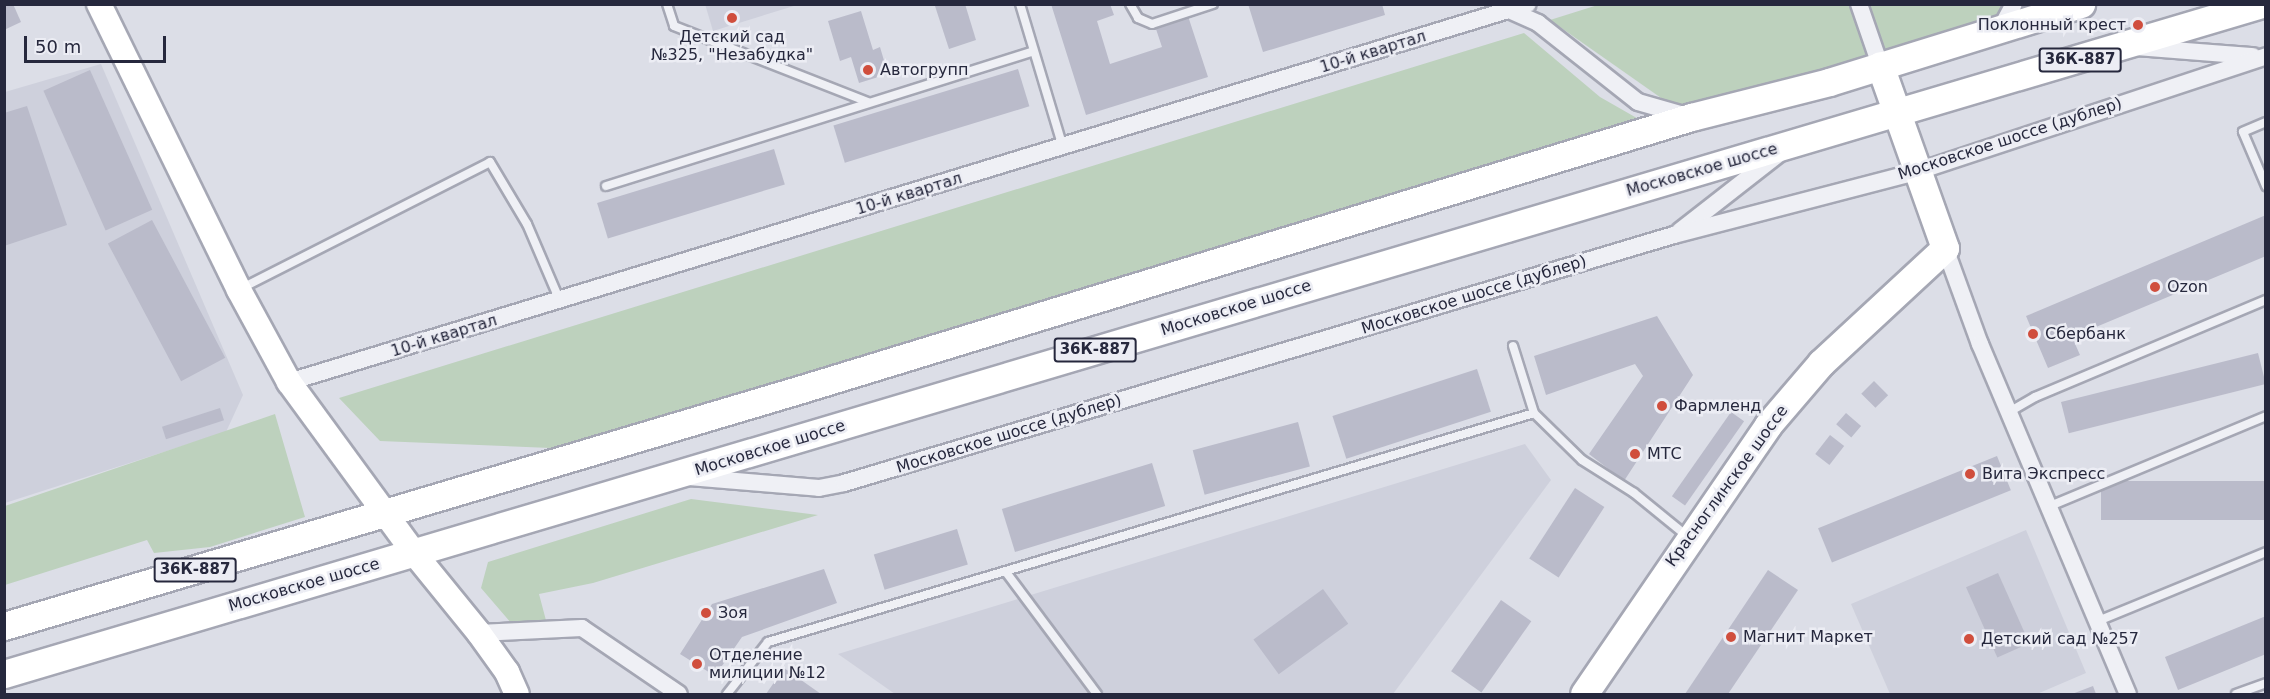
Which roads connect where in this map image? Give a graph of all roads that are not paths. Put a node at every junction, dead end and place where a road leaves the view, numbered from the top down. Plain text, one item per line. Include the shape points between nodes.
1 (99, 4) edge
2 (667, 4) edge
3 (1020, 4) edge
4 (1130, 4) edge
5 (1213, 4) edge
6 (1528, 4) edge
7 (1859, 4) edge
8 (2014, 4) edge
9 (2081, 4) edge
10 (2260, 4) edge
11 (1509, 10) junction
12 (2001, 28) junction
13 (2124, 47) junction
14 (1033, 51) junction
15 (2264, 56) edge
16 (1880, 65) junction
17 (868, 103) junction
18 (1898, 112) junction
19 (1691, 117) junction
20 (2265, 122) edge
21 (1791, 145) junction
22 (1063, 147) junction
23 (1919, 171) junction
24 (606, 186) dead end
25 (2265, 186) edge
26 (1674, 235) junction
27 (1945, 248) junction
28 (238, 290) junction
29 (2265, 300) edge
30 (560, 301) junction
31 (1514, 346) dead end
32 (289, 382) junction
33 (2009, 412) junction
34 (1534, 413) junction
35 (2265, 416) edge
36 (676, 476) junction
37 (2050, 506) junction
38 (385, 514) junction
39 (1689, 537) junction
40 (2265, 552) edge
41 (414, 553) junction
42 (1006, 572) junction
43 (2098, 621) junction
44 (4, 626) edge
45 (479, 633) junction
46 (4, 674) edge
47 (2265, 683) edge
48 (517, 694) edge
49 (679, 694) edge
50 (727, 694) edge
51 (1097, 694) edge
52 (1584, 694) edge
53 (2128, 694) edge
54 (2236, 694) edge

1 - 28 street
2 - 17 lane via 674,26
3 - 14 lane
4 - 5 lane via 1138,18 1152,24
6 - 11 street, 10-й квартал
7 - 16 street
8 - 12 street
9 - 12 main road, 36К-887
10 - 13 main road, Московское шоссе / 36К-887
11 - 19 street via 1538,23 1638,102
11 - 22 street, 10-й квартал
12 - 16 main road, 36К-887
13 - 15 street
13 - 18 main road, Московское шоссе / 36К-887
14 - 17 lane
14 - 22 lane
15 - 23 street, Московское шоссе (дублер)
16 - 18 main road
16 - 19 main road, 36К-887
17 - 24 lane
18 - 21 main road, Московское шоссе / 36К-887
18 - 23 main road
19 - 38 main road, 36К-887
20 - 25 lane via 2243,132
21 - 26 street
21 - 36 main road, Московское шоссе / 36К-887 via 1503,227
22 - 30 street, 10-й квартал
23 - 26 street, Московское шоссе (дублер)
23 - 27 main road
26 - 36 street, Московское шоссе (дублер) via 844,483 819,488
27 - 33 street
27 - 39 main road, Красноглинское шоссе via 1821,363 1768,425
28 - 30 lane via 490,162 526,224
28 - 32 street
29 - 33 lane via 2035,397
30 - 32 street, 10-й квартал
31 - 34 lane
32 - 38 street
33 - 37 street
34 - 39 lane via 1582,460 1634,493
34 - 42 lane
35 - 37 lane
36 - 41 main road, Московское шоссе / 36К-887
37 - 43 street
38 - 41 street
38 - 44 main road, 36К-887
39 - 52 main road, Красноглинское шоссе
40 - 43 lane
41 - 45 street
41 - 46 main road, Московское шоссе / 36К-887
42 - 50 lane via 768,642
42 - 51 lane
43 - 53 street
45 - 48 street via 507,672
45 - 49 street via 582,628
47 - 54 lane

